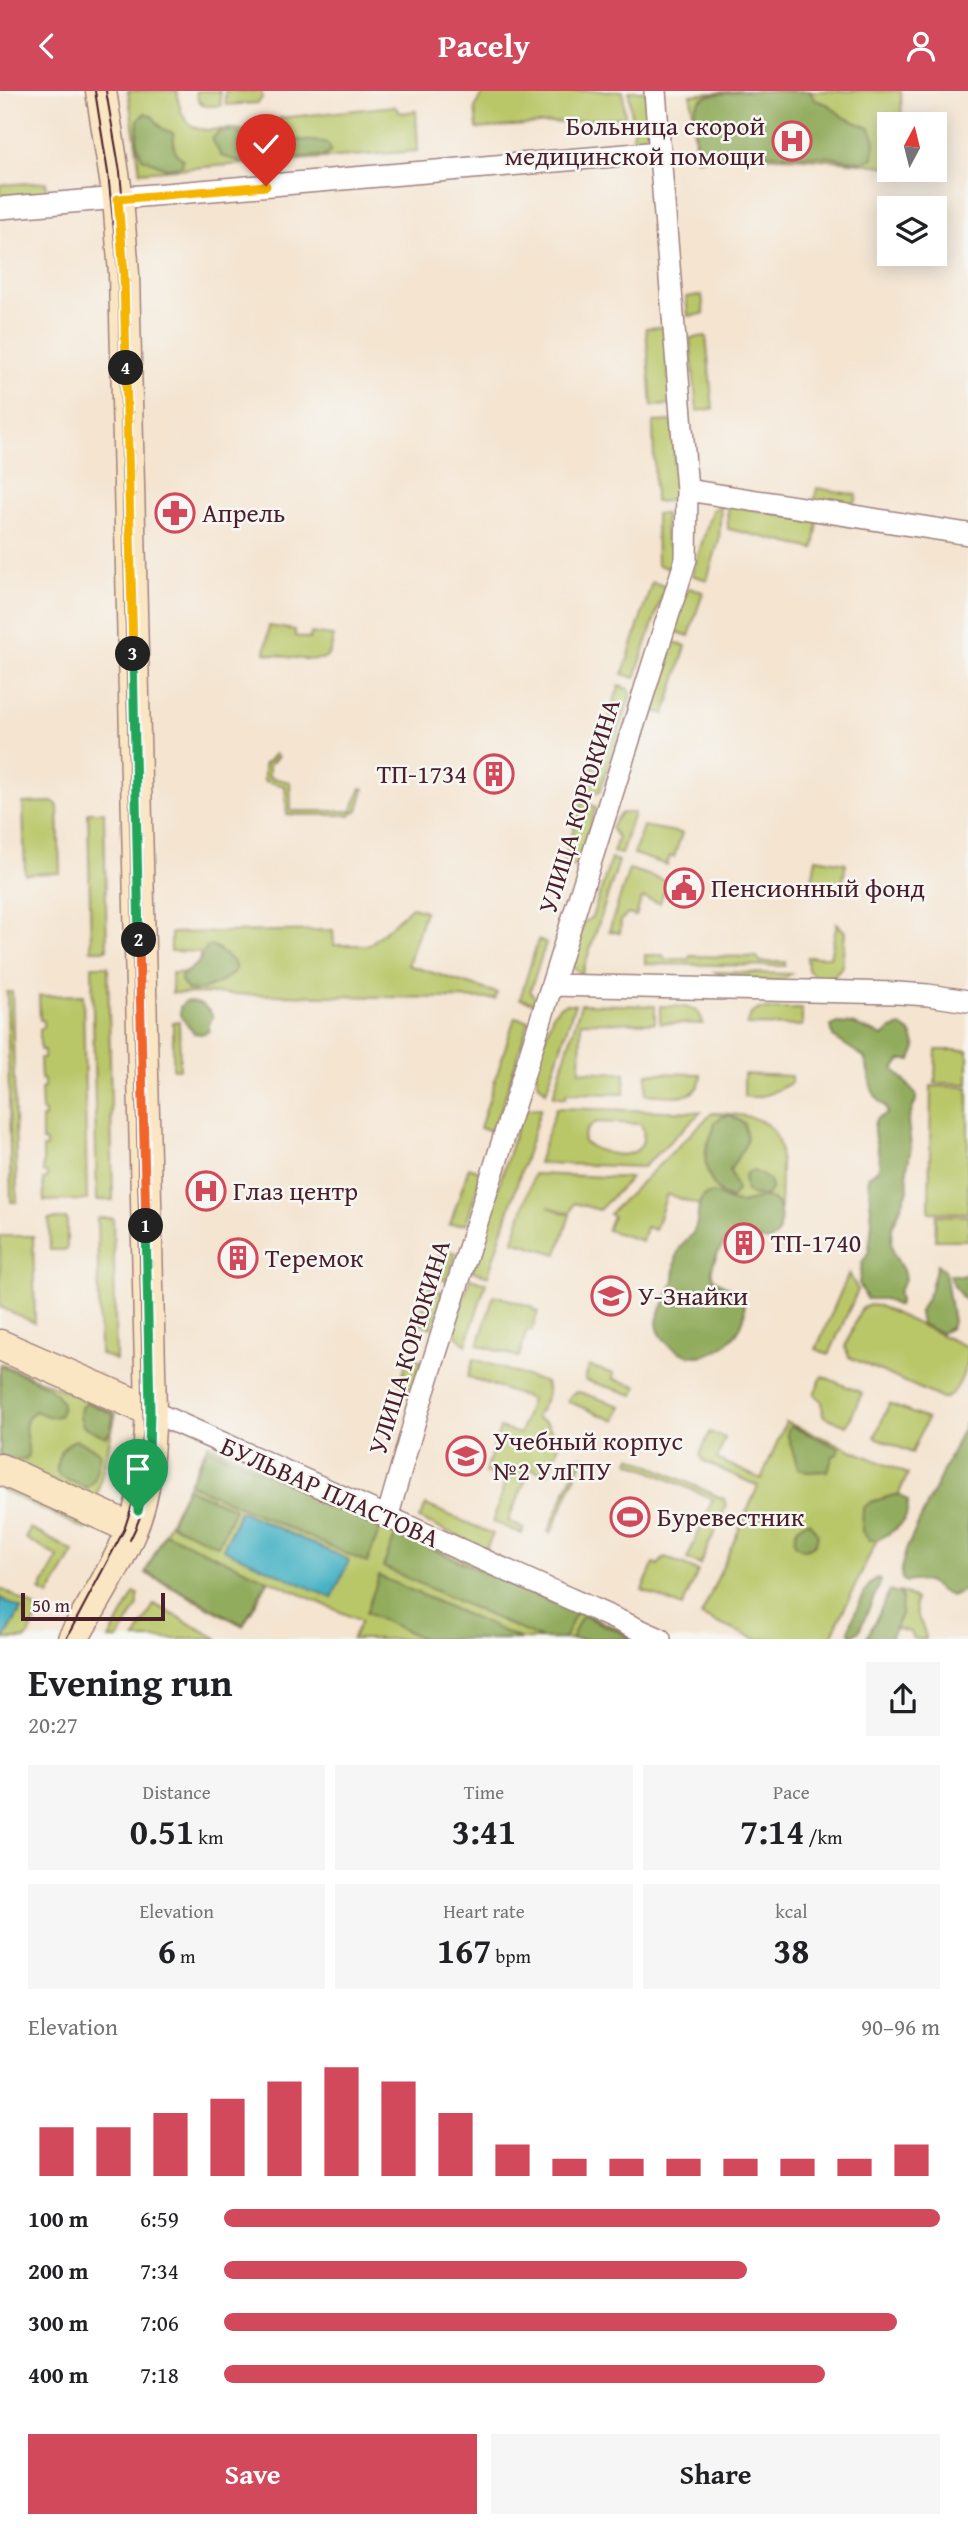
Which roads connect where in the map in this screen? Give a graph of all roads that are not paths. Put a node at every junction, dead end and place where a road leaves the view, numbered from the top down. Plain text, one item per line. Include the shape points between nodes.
1 (101, 91) edge
2 (655, 91) edge
3 (661, 152) junction
4 (118, 199) junction
5 (0, 208) edge
6 (687, 490) junction
7 (968, 534) edge
8 (553, 985) junction
9 (968, 1001) edge
10 (0, 1345) edge
11 (150, 1411) junction
12 (0, 1469) edge
13 (387, 1518) junction
14 (131, 1528) junction
15 (73, 1639) edge
16 (660, 1639) edge

1 - 4 street
2 - 3 street, УЛИЦА КОРЮКИНА
3 - 4 street
3 - 6 street, УЛИЦА КОРЮКИНА
4 - 5 street
4 - 11 street via 124,284
6 - 7 street
6 - 8 street, УЛИЦА КОРЮКИНА via 686,559
8 - 9 street via 908,994
8 - 13 street, УЛИЦА КОРЮКИНА
10 - 11 street, БУЛЬВАР ПЛАСТОВА
11 - 13 street, БУЛЬВАР ПЛАСТОВА
11 - 14 street via 143,1493
12 - 14 street
13 - 16 street, БУЛЬВАР ПЛАСТОВА
14 - 15 street

